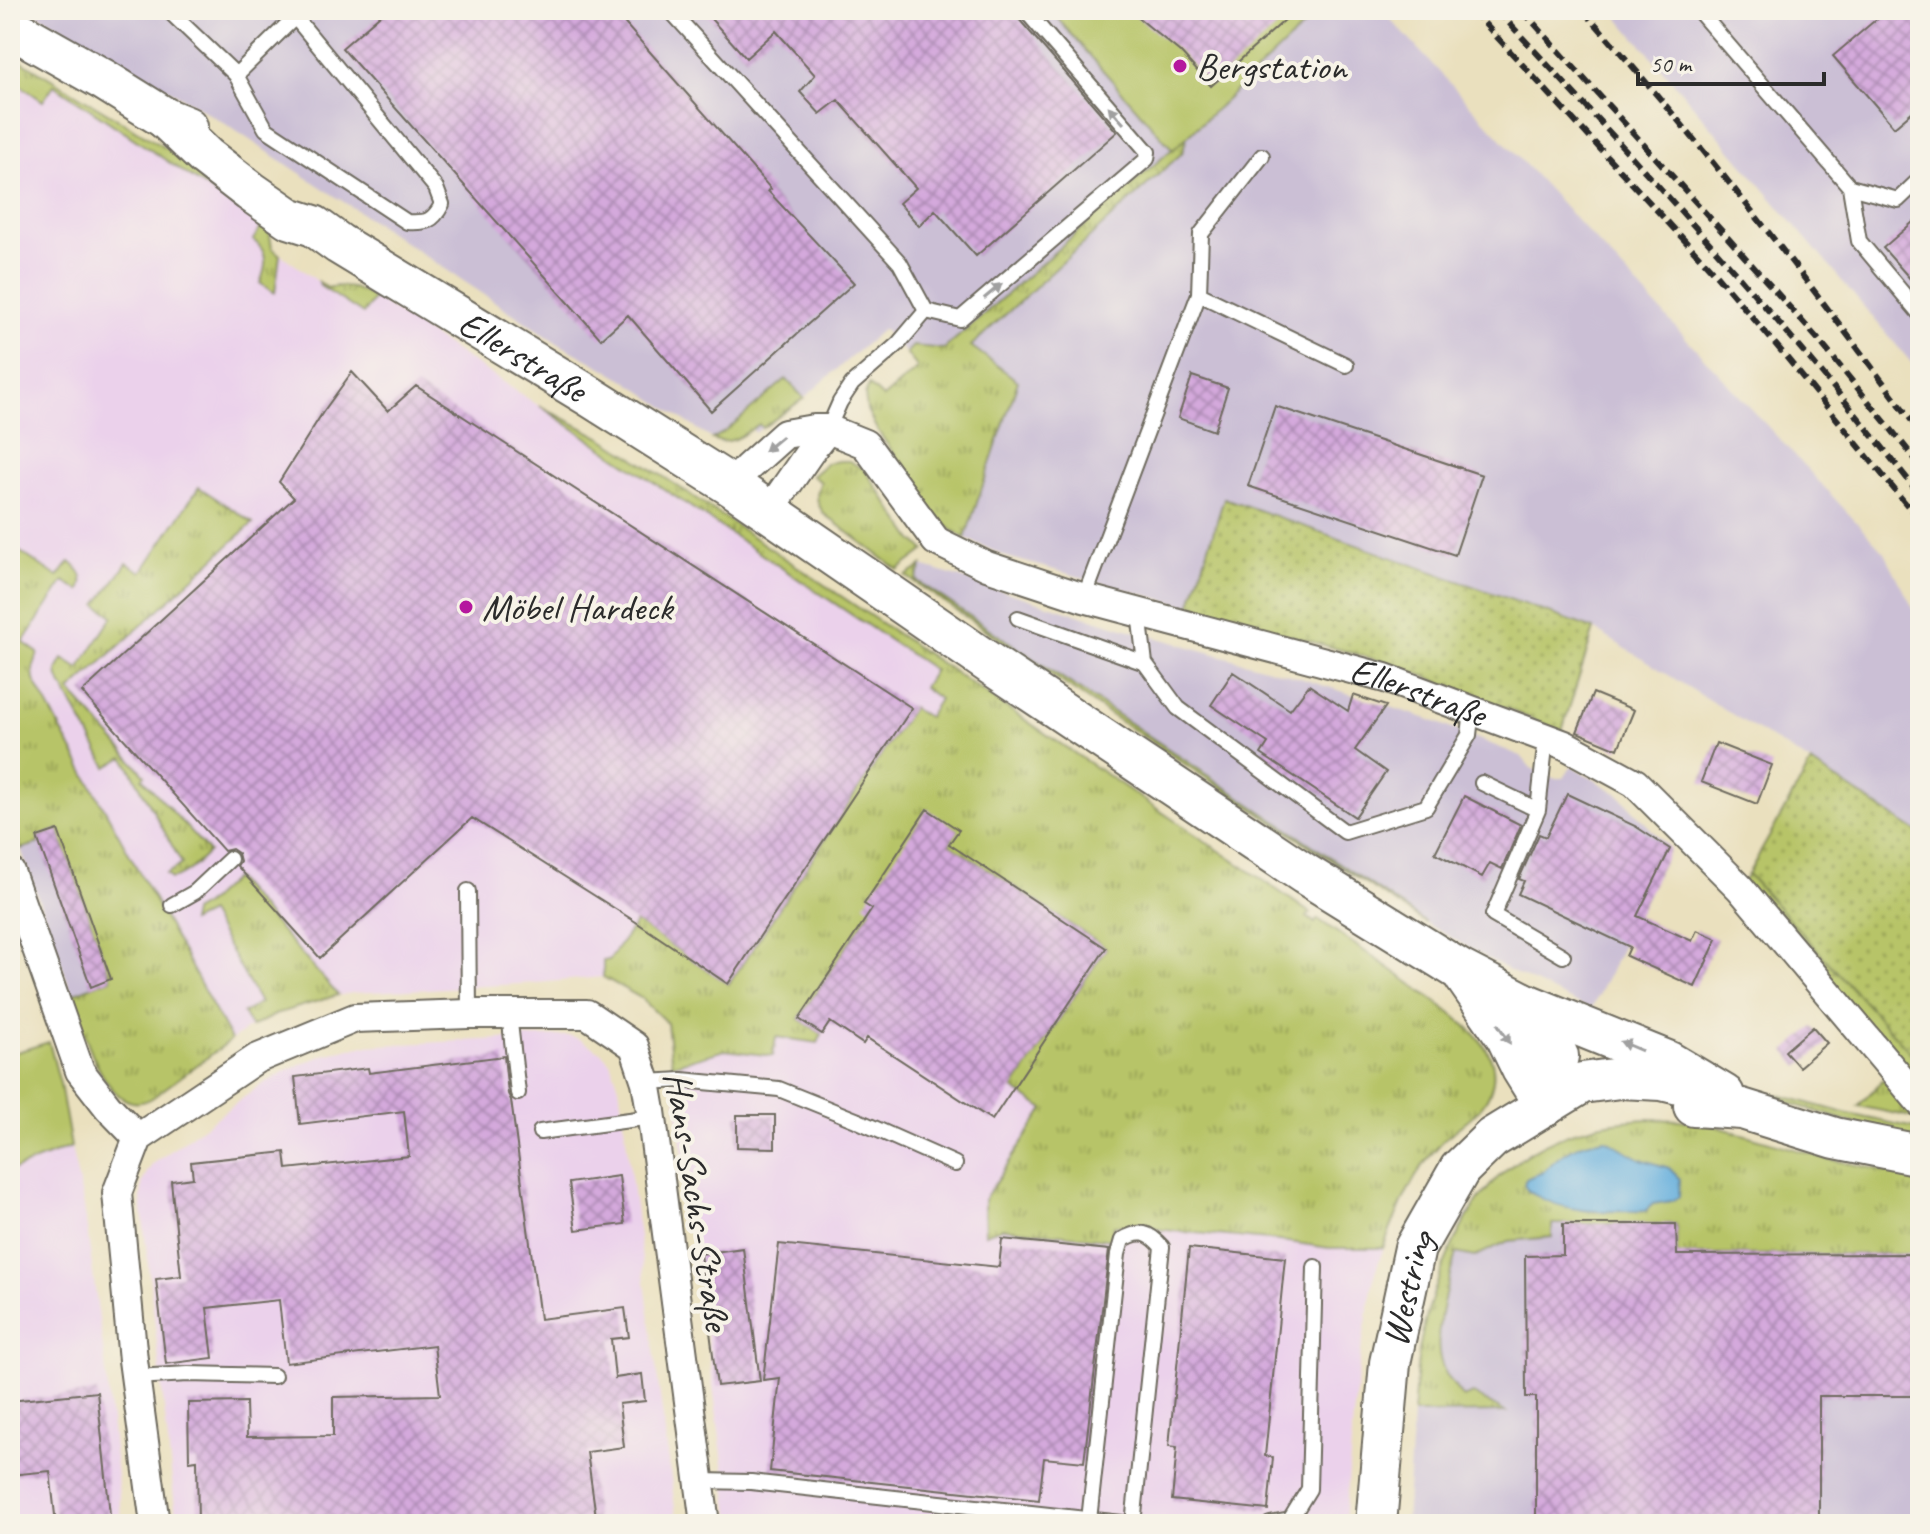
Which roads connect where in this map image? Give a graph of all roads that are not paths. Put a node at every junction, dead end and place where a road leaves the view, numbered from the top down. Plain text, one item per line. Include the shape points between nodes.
1 (168, 10) edge
2 (670, 10) edge
3 (1025, 10) edge
4 (1698, 10) edge
5 (296, 14) edge
6 (10, 27) edge
7 (236, 75) junction
8 (1262, 156) dead end
9 (1920, 179) edge
10 (1850, 187) junction
11 (1199, 294) junction
12 (926, 311) junction
13 (1920, 314) edge
14 (1346, 365) dead end
15 (828, 429) junction
16 (732, 486) junction
17 (769, 511) junction
18 (1084, 598) junction
19 (1139, 613) junction
20 (1018, 618) dead end
21 (1145, 663) junction
22 (1472, 710) junction
23 (1546, 738) junction
24 (1482, 783) dead end
25 (1538, 810) junction
26 (230, 859) dead end
27 (10, 872) edge
28 (468, 891) dead end
29 (172, 905) dead end
30 (1563, 956) dead end
31 (1460, 970) junction
32 (1526, 1004) junction
33 (469, 1014) junction
34 (509, 1014) junction
35 (646, 1082) junction
36 (518, 1093) dead end
37 (1733, 1102) junction
38 (1920, 1102) edge
39 (1545, 1106) junction
40 (652, 1117) junction
41 (540, 1132) dead end
42 (138, 1138) junction
43 (1920, 1155) edge
44 (955, 1164) dead end
45 (1315, 1267) dead end
46 (274, 1376) dead end
47 (136, 1377) junction
48 (700, 1481) junction
49 (1089, 1520) junction
50 (155, 1524) edge
51 (705, 1524) edge
52 (1132, 1524) edge
53 (1270, 1524) edge
54 (1376, 1524) edge

1 - 7 lane
2 - 12 lane via 900,263
12 -> 3 lane via 960,319 1147,159 1148,152
4 - 10 lane
5 - 7 lane
5 - 7 lane via 436,188 442,204 436,215 423,223 407,222 266,129
6 - 16 main road, Ellerstraße via 165,118 206,157 289,218 314,226
8 - 11 lane via 1201,234
9 - 10 lane via 1898,200
10 - 13 lane via 1859,241
11 - 14 lane
11 - 18 lane
12 - 15 lane via 852,384
15 -> 16 street, Ellerstraße via 785,434
15 - 17 street
15 - 18 street, Ellerstraße via 865,444 936,541 987,566
16 - 17 main road, Ellerstraße
17 - 31 main road, Ellerstraße via 1305,874
18 - 19 street, Ellerstraße
19 - 21 lane
19 - 22 street, Ellerstraße via 1385,678
20 - 21 lane
21 - 22 lane via 1178,708 1345,832 1426,807 1469,735
22 - 23 street, Ellerstraße
23 - 25 lane
23 - 38 street, Ellerstraße via 1635,783 1740,888
24 - 25 lane
25 - 30 lane via 1493,915
26 - 29 lane via 195,892
27 - 42 street via 80,1071
28 - 33 lane
31 - 32 main road, Ellerstraße
31 -> 39 main road, Ellerstraße via 1506,1036
37 -> 32 main road, Ellerstraße via 1667,1061
32 - 39 main road via 1558,1056
33 - 34 street, Hans-Sachs-Straße
33 - 42 street, Hans-Sachs-Straße via 355,1018 256,1059
34 - 35 street, Hans-Sachs-Straße via 587,1014 634,1046
34 - 36 lane
35 - 40 street, Hans-Sachs-Straße
35 - 44 lane via 779,1089
37 - 39 main road via 1705,1107 1666,1102 1590,1109
37 - 43 main road via 1835,1138
39 - 54 main road, Westring via 1492,1138 1460,1169 1415,1248 1390,1363
40 - 41 lane
40 - 48 street, Hans-Sachs-Straße
42 - 47 street via 117,1193
45 - 53 lane via 1309,1489 1290,1520
46 - 47 lane
47 - 50 street
48 - 49 lane via 751,1482
48 - 51 street, Hans-Sachs-Straße
49 - 52 lane
49 - 52 lane via 1118,1254 1122,1240 1133,1233 1152,1235 1162,1247

